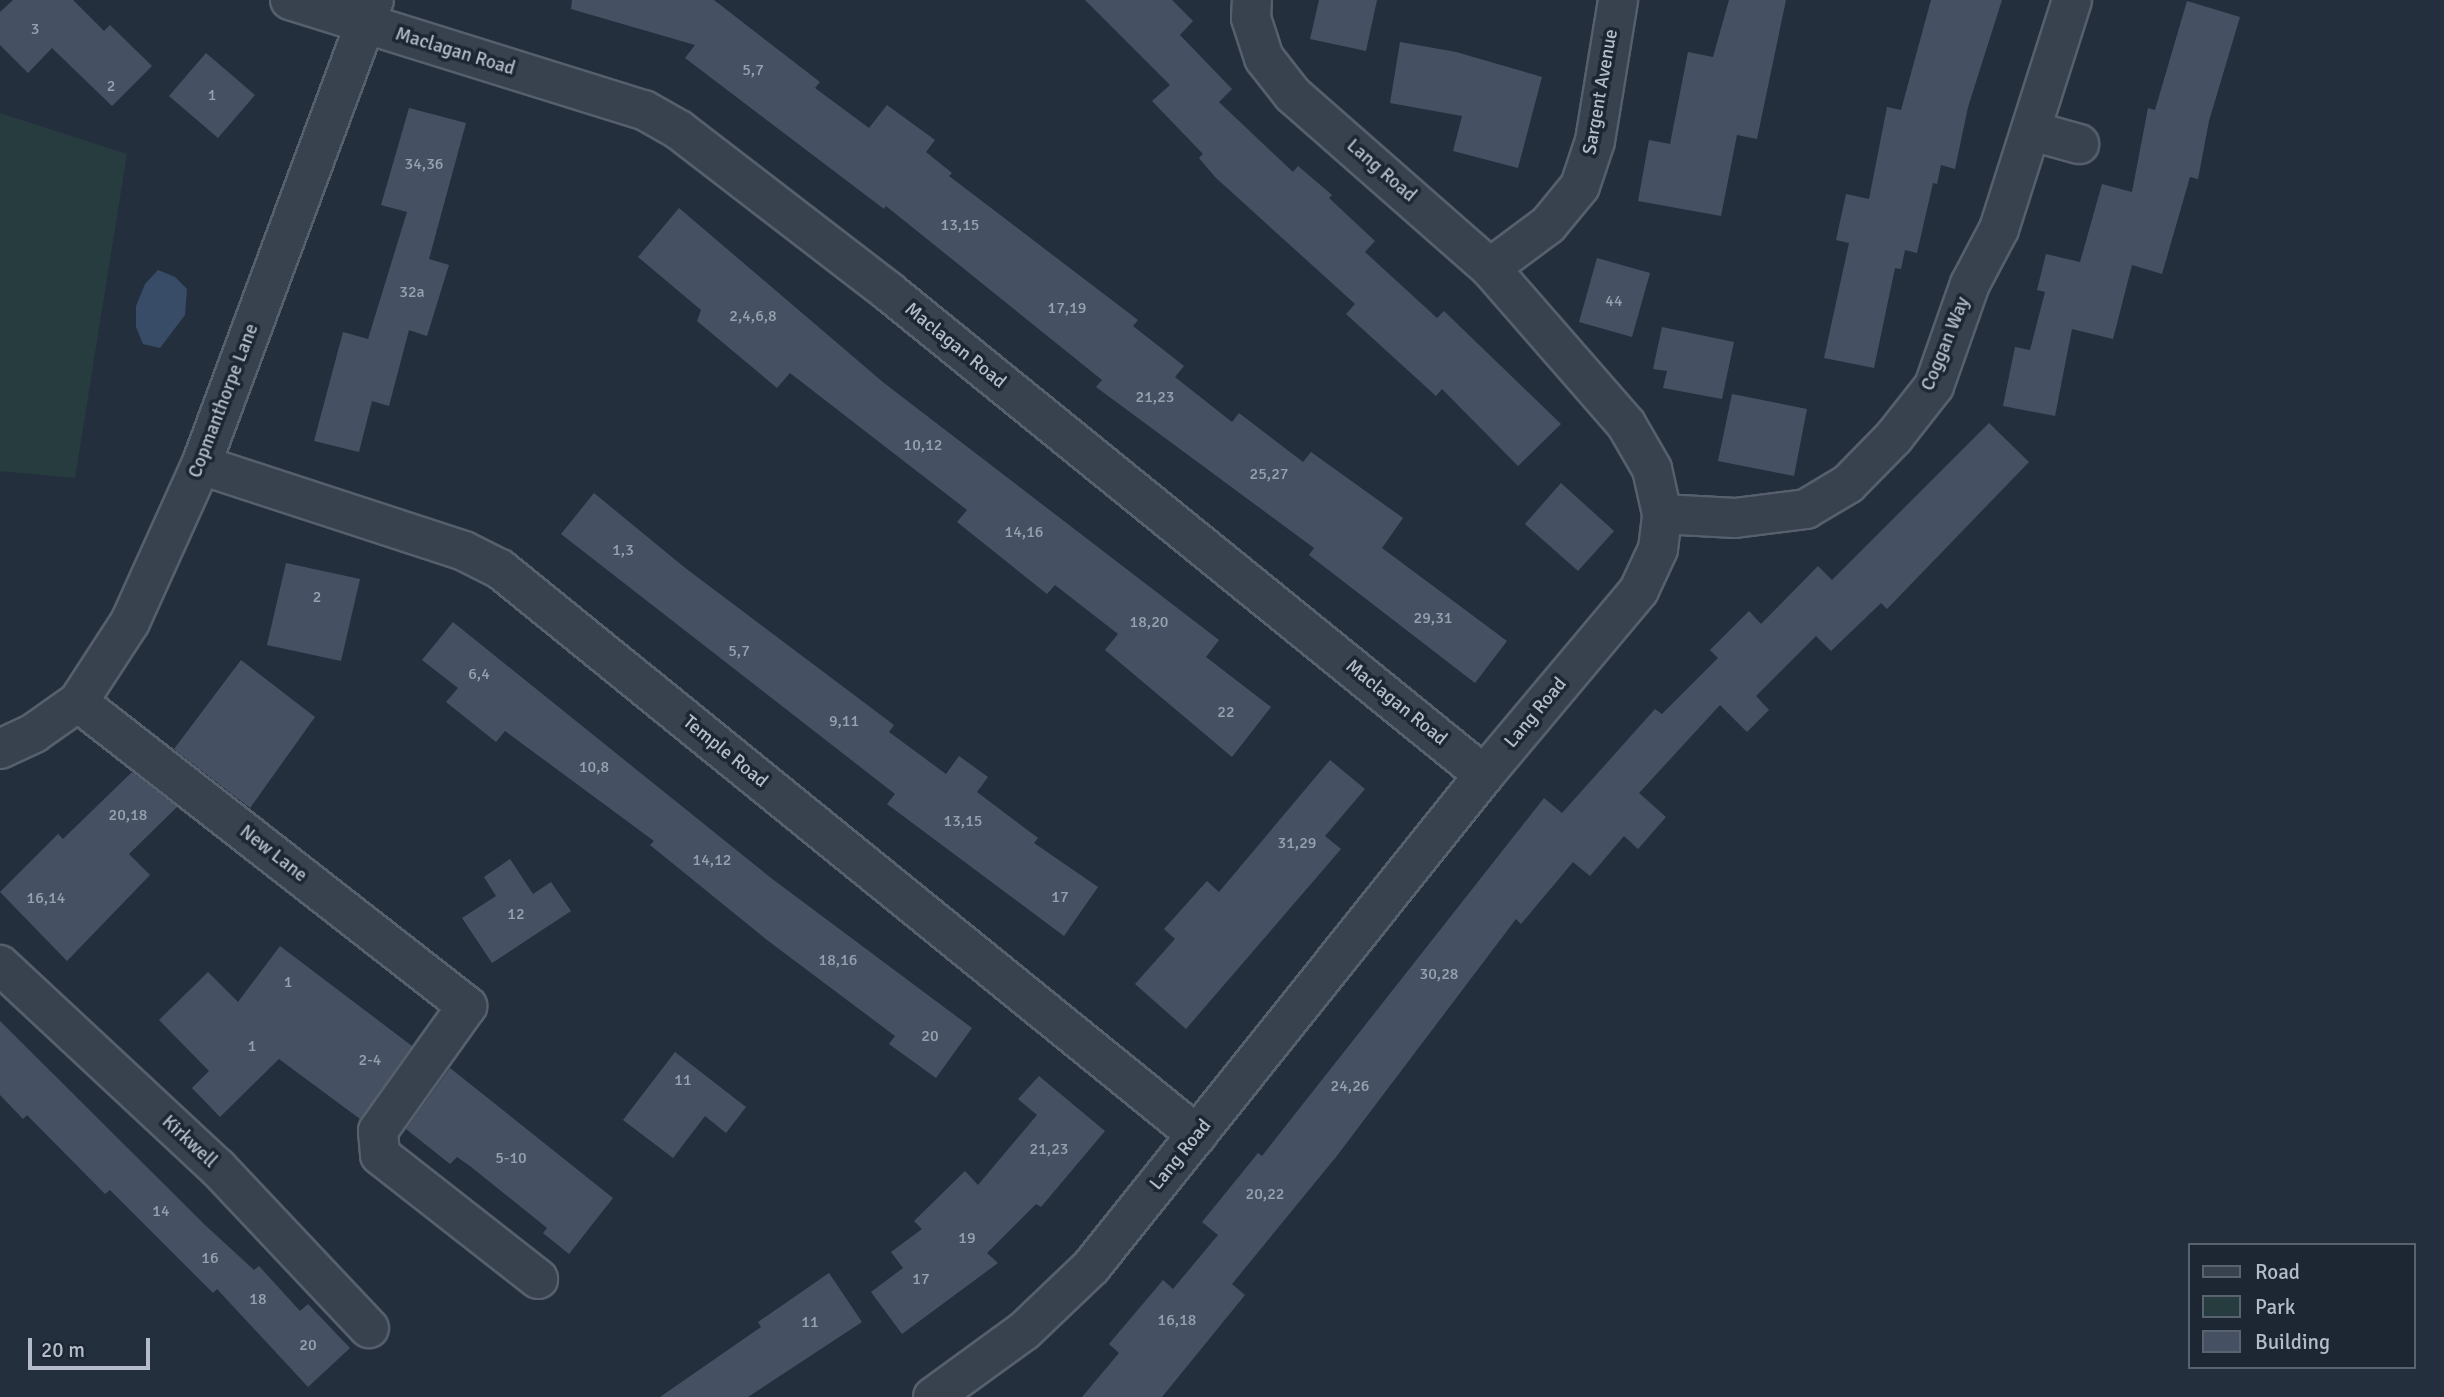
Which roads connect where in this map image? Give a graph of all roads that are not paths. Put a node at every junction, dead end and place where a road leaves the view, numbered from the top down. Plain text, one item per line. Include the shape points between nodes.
1 (290, 0) edge
2 (1252, 0) edge
3 (1618, 0) edge
4 (2072, 0) edge
5 (370, 12) edge
6 (2032, 131) junction
7 (2079, 144) dead end
8 (1490, 268) junction
9 (201, 465) junction
10 (1662, 514) junction
11 (78, 702) junction
12 (0, 749) edge
13 (1484, 775) junction
14 (0, 965) edge
15 (1197, 1135) junction
16 (538, 1279) dead end
17 (369, 1328) dead end
18 (933, 1397) edge

1 - 5 street, Maclagan Road
2 - 8 street, Lang Road via 1251,18 1264,58 1293,95
3 - 8 street, Sargent Avenue via 1595,141 1580,186 1548,225
4 - 6 street, Coggan Way
5 - 9 street, Copmanthorpe Lane
5 - 13 street, Maclagan Road via 644,110 679,130 898,300
6 - 7 street
6 - 10 street, Coggan Way via 1999,229 1970,284 1934,386 1894,438 1848,484 1806,509 1735,518
8 - 10 street, Lang Road via 1626,424 1652,469
9 - 11 street, Copmanthorpe Lane via 130,622
9 - 15 street, Temple Road via 464,551 500,569
10 - 13 street, Lang Road via 1658,550 1639,590
11 - 12 street, Copmanthorpe Lane via 34,733
11 - 16 street, New Lane via 467,1006 378,1131 380,1155
13 - 15 street, Lang Road
14 - 17 street, Kirkwell via 218,1168
15 - 18 street, Lang Road via 1061,1300

